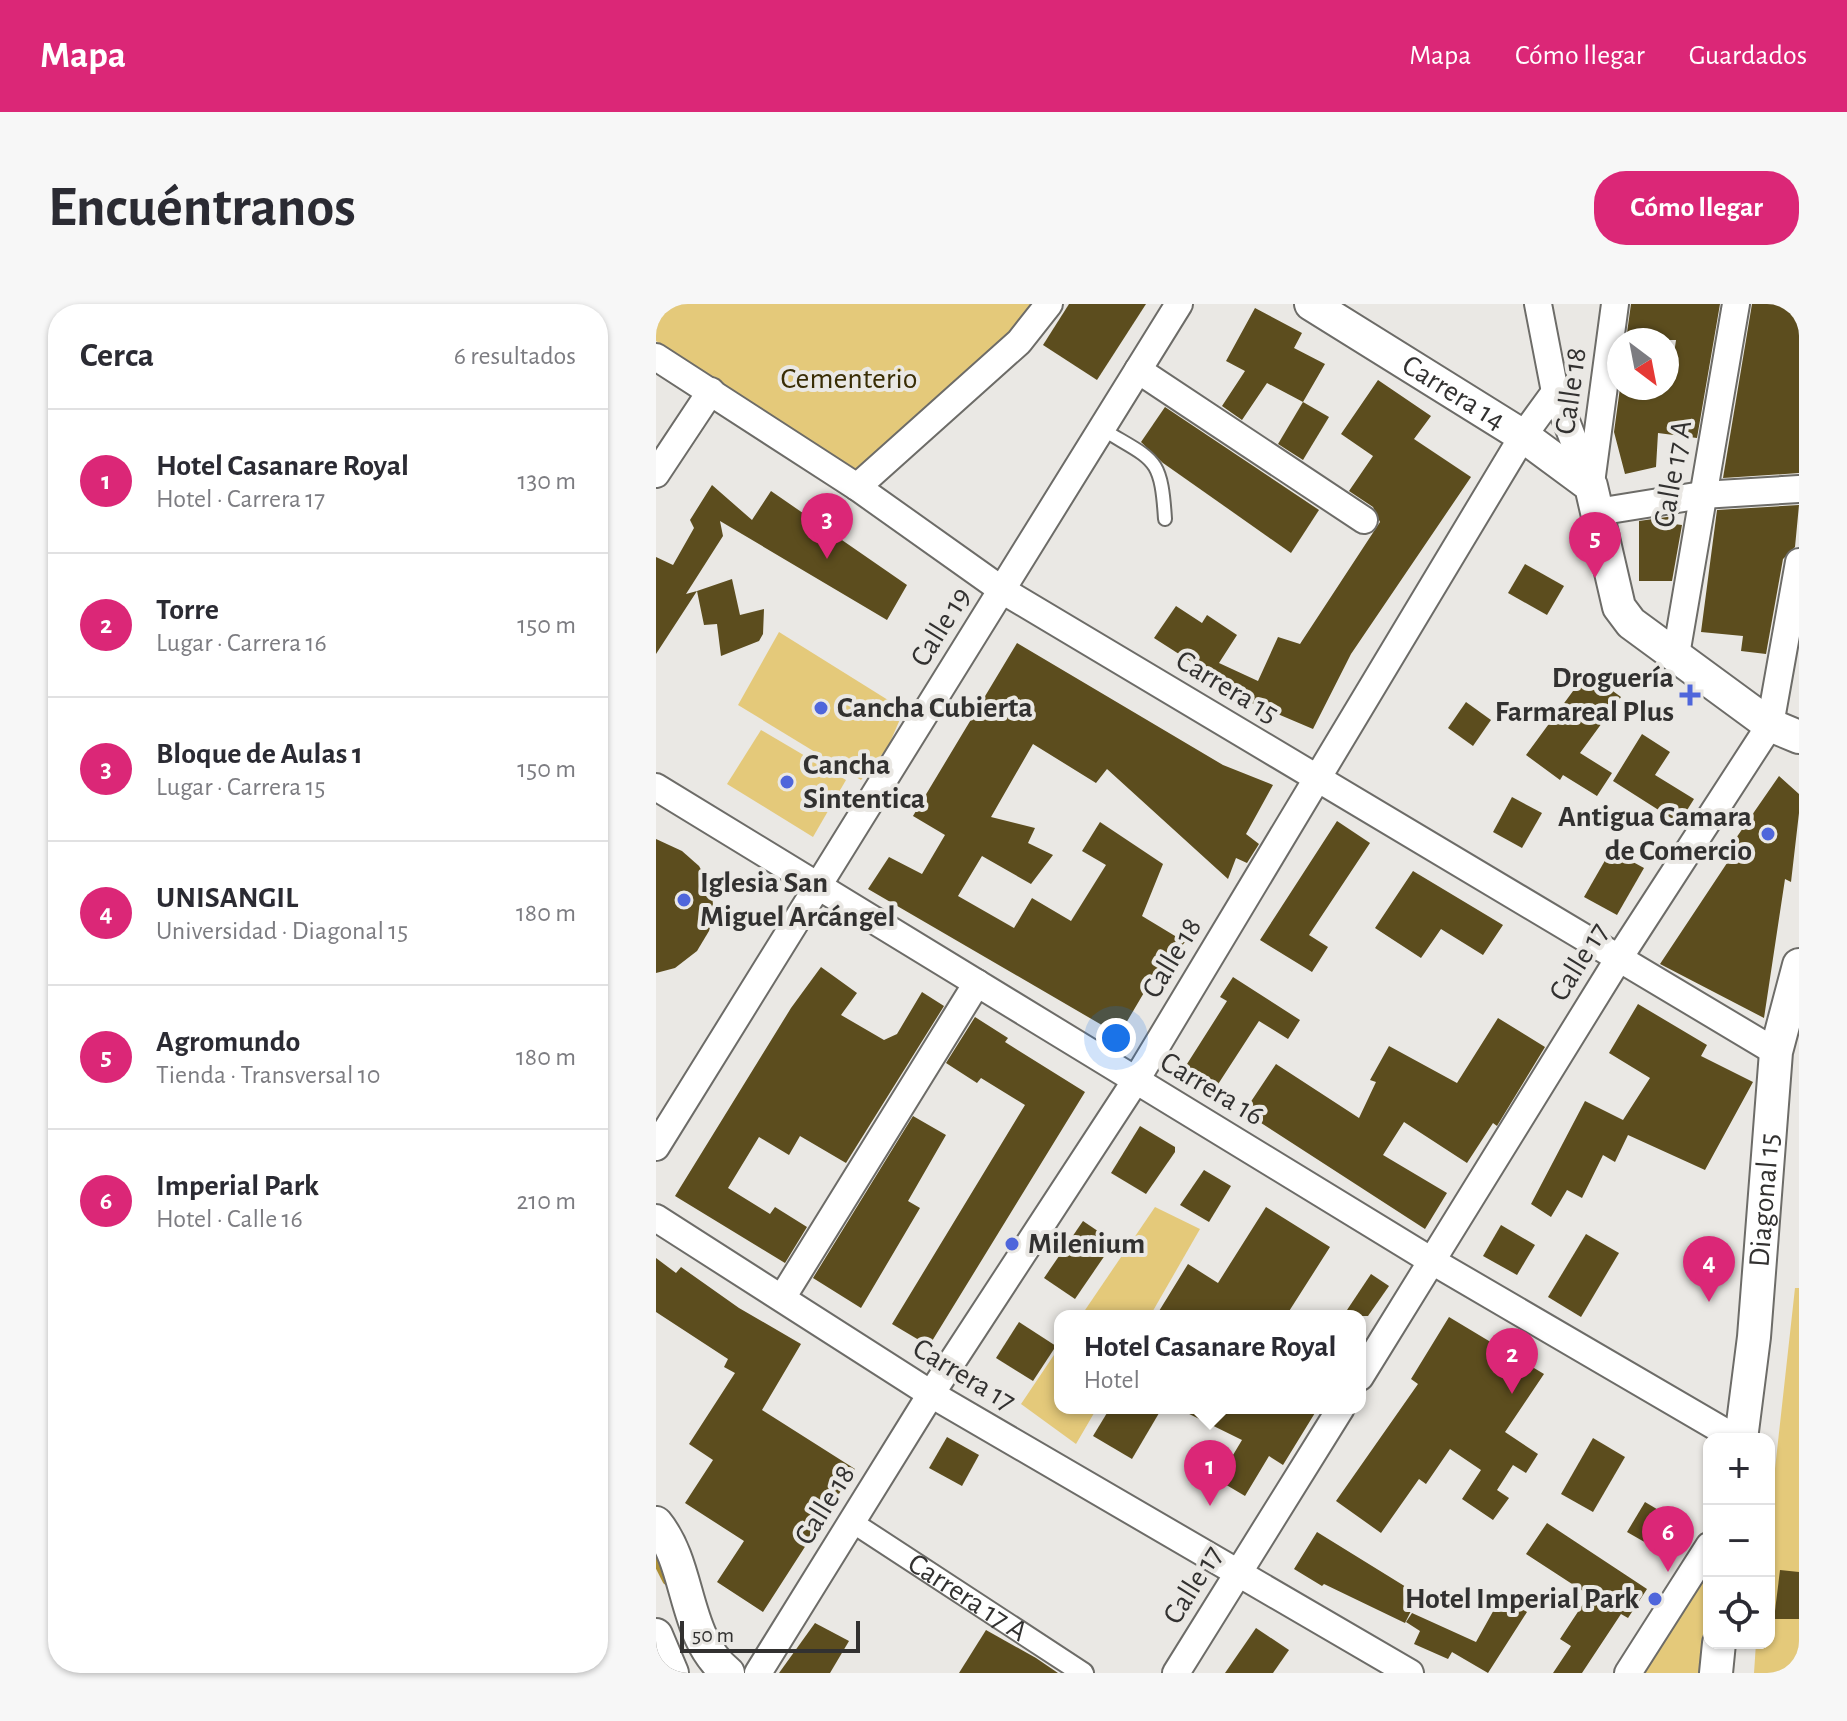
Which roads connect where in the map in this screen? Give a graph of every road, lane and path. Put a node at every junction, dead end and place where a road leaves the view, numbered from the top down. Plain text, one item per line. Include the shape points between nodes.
1 (1049, 304) edge
2 (1179, 304) edge
3 (1311, 304) edge
4 (1538, 304) edge
5 (1615, 304) edge
6 (1736, 304) edge
7 (656, 357) edge
8 (1138, 370) junction
9 (711, 391) junction
10 (1555, 392) junction
11 (1102, 429) junction
12 (1523, 436) junction
13 (656, 474) edge
14 (857, 487) junction
15 (1799, 489) edge
16 (1702, 495) junction
17 (1594, 499) junction
18 (1165, 519) dead end
19 (1364, 520) dead end
20 (1799, 562) edge
21 (1002, 590) junction
22 (1676, 655) junction
23 (1785, 731) edge
24 (1799, 754) edge
25 (1317, 778) junction
26 (656, 787) edge
27 (818, 886) junction
28 (1619, 958) junction
29 (1799, 965) edge
30 (977, 983) junction
31 (1776, 1052) junction
32 (1136, 1080) junction
33 (656, 1147) edge
34 (656, 1218) edge
35 (1432, 1261) junction
36 (782, 1298) junction
37 (1366, 1367) edge
38 (931, 1394) junction
39 (1337, 1414) edge
40 (1729, 1433) edge
41 (1740, 1433) edge
42 (852, 1522) junction
43 (656, 1523) edge
44 (1703, 1555) edge
45 (1238, 1575) junction
46 (656, 1635) edge
47 (1718, 1649) edge
48 (672, 1673) edge
49 (728, 1673) edge
50 (758, 1673) edge
51 (1083, 1673) edge
52 (1176, 1673) edge
53 (1410, 1673) edge
54 (1628, 1673) edge
55 (1716, 1673) edge

1 - 14 street via 1019,342
2 - 8 street, Calle 19
3 - 12 street, Carrera 14
4 - 10 street
5 - 17 street, Calle 18
6 - 16 street, Calle 17 A
7 - 9 street, Carrera 15
8 - 11 street, Calle 19
8 - 19 street
9 - 13 street
9 - 14 street, Carrera 15
10 - 12 street, Calle 18
10 - 17 street
11 - 18 lane via 1154,463 1162,476
11 - 21 street, Calle 19
12 - 17 street, Carrera 14
12 - 25 street, Calle 18
14 - 21 street, Carrera 15
15 - 16 street
16 - 17 street
16 - 22 street, Calle 17 A
17 - 22 street via 1619,607 1631,623
20 - 23 street, Calle 17
21 - 25 street, Carrera 15
21 - 27 street, Calle 19
22 - 23 street
23 - 24 street
23 - 28 street, Calle 17
25 - 28 street, Carrera 15
25 - 32 street, Calle 18
26 - 27 street, Carrera 16
27 - 30 street, Carrera 16
27 - 33 street, Calle 19
28 - 31 street, Carrera 15
28 - 35 street, Calle 17
29 - 31 street, Diagonal 15
30 - 32 street, Carrera 16
30 - 36 street
31 - 41 street, Diagonal 15 via 1754,1337
32 - 35 street, Carrera 16
32 - 38 street, Calle 18
34 - 36 street, Carrera 17
35 - 37 street, Calle 17
35 - 40 street, Carrera 16
36 - 38 street, Carrera 17
38 - 42 street, Calle 18
38 - 45 street, Carrera 17
39 - 45 street, Calle 17
42 - 50 street, Calle 18
42 - 51 street, Carrera 17 A
43 - 49 street via 679,1565 699,1637
44 - 54 street
45 - 52 street, Calle 17
45 - 53 street, Carrera 17
46 - 48 street
47 - 55 street

